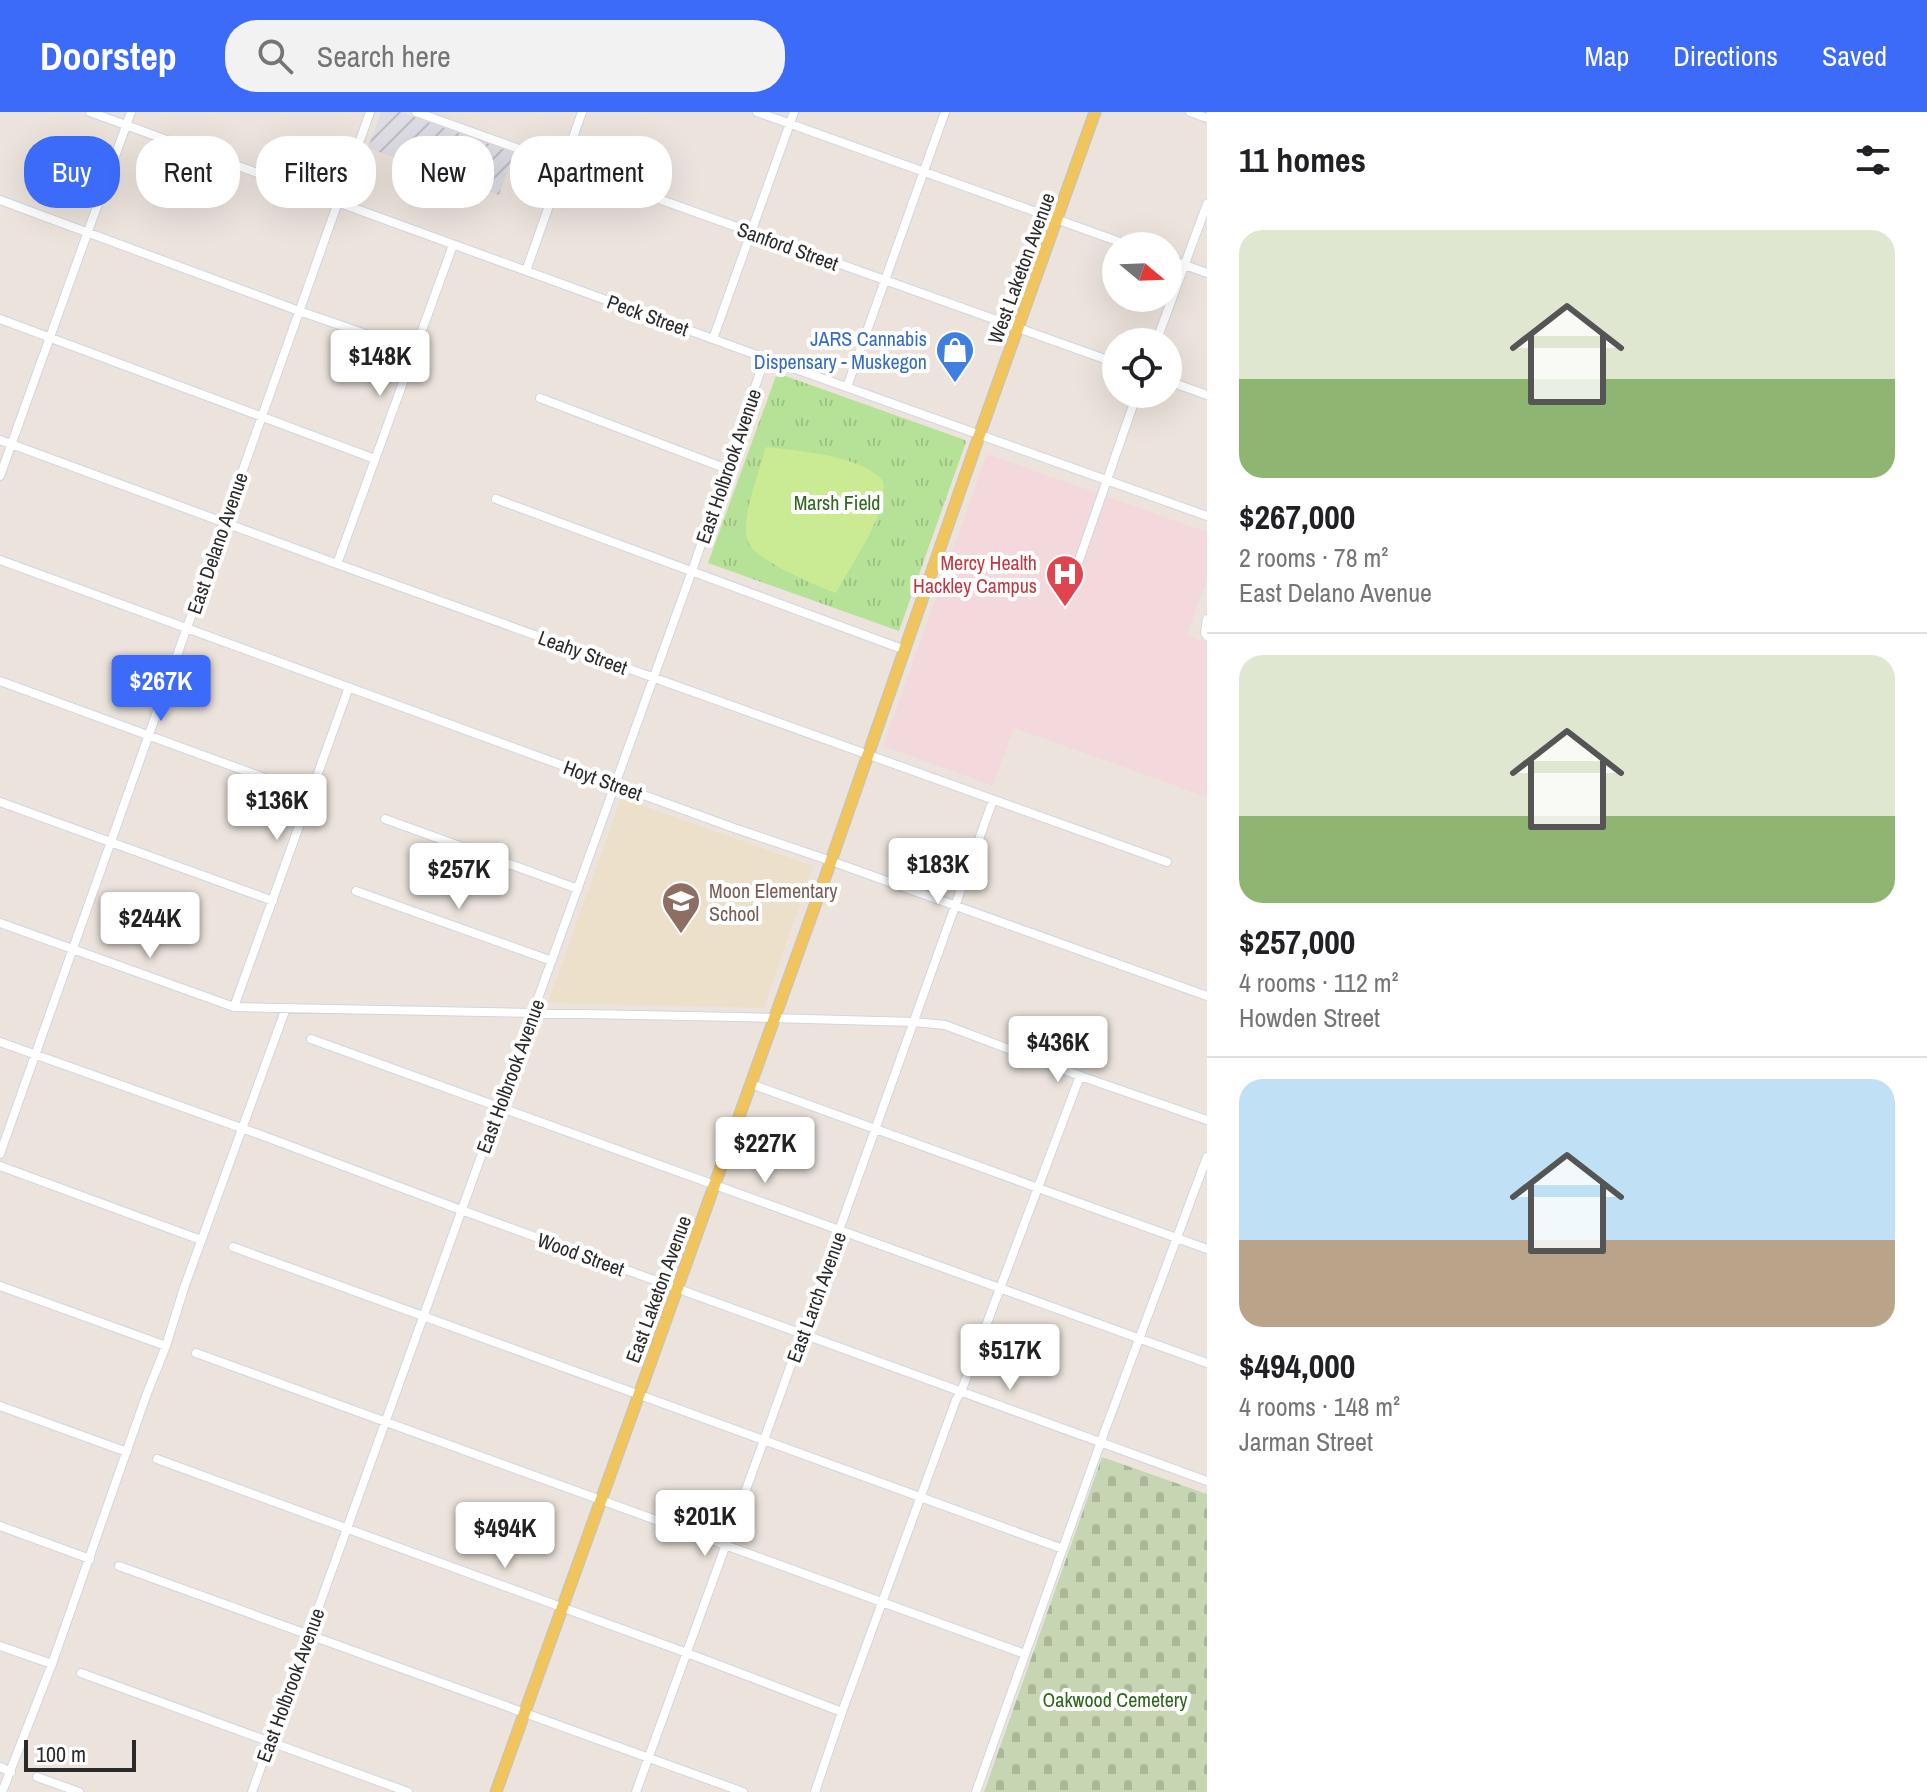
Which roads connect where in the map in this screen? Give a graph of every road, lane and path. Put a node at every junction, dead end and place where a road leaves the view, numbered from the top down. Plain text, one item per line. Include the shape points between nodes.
1 (90, 112) edge
2 (131, 112) edge
3 (370, 112) edge
4 (416, 112) edge
5 (582, 112) edge
6 (757, 112) edge
7 (794, 112) edge
8 (945, 112) edge
9 (1190, 112) edge
10 (1093, 113) edge
11 (1207, 118) edge
12 (790, 123) junction
13 (126, 125) junction
14 (361, 136) edge
15 (574, 136) edge
16 (510, 145) edge
17 (924, 172) junction
18 (256, 173) edge
19 (0, 200) edge
20 (672, 203) edge
21 (1207, 204) edge
22 (335, 208) edge
23 (351, 208) edge
24 (548, 208) edge
25 (1057, 220) junction
26 (88, 232) junction
27 (750, 232) junction
28 (1102, 236) edge
29 (453, 245) junction
30 (1182, 264) edge
31 (1185, 265) junction
32 (526, 271) junction
33 (1207, 273) edge
34 (884, 280) junction
35 (299, 311) junction
36 (0, 319) edge
37 (1018, 328) junction
38 (1161, 328) edge
39 (50, 337) junction
40 (713, 339) junction
41 (415, 351) junction
42 (765, 358) junction
43 (1102, 358) edge
44 (1182, 386) edge
45 (847, 387) junction
46 (1207, 395) edge
47 (540, 398) dead end
48 (1132, 408) edge
49 (262, 417) junction
50 (979, 436) junction
51 (0, 440) edge
52 (12, 444) junction
53 (375, 459) junction
54 (727, 469) junction
55 (0, 476) edge
56 (1107, 481) junction
57 (496, 499) dead end
58 (1207, 516) edge
59 (225, 522) junction
60 (0, 560) edge
61 (337, 564) junction
62 (692, 571) junction
63 (1070, 586) dead end
64 (1207, 619) edge
65 (187, 628) junction
66 (1206, 634) edge
67 (905, 650) junction
68 (653, 677) junction
69 (0, 681) edge
70 (349, 687) junction
71 (149, 736) junction
72 (867, 755) junction
73 (614, 784) junction
74 (311, 795) junction
75 (993, 800) junction
76 (0, 802) edge
77 (385, 819) dead end
78 (110, 842) junction
79 (831, 861) junction
80 (1167, 862) dead end
81 (578, 889) junction
82 (356, 891) dead end
83 (273, 901) junction
84 (955, 906) junction
85 (0, 923) edge
86 (72, 949) junction
87 (552, 961) junction
88 (1207, 996) edge
89 (234, 1007) junction
90 (286, 1008) junction
91 (533, 1013) junction
92 (774, 1019) junction
93 (914, 1022) junction
94 (311, 1039) dead end
95 (0, 1042) edge
96 (35, 1055) junction
97 (1080, 1076) junction
98 (751, 1084) junction
99 (499, 1107) junction
100 (1207, 1120) edge
101 (242, 1128) junction
102 (876, 1129) junction
103 (0, 1154) edge
104 (1207, 1157) edge
105 (0, 1166) edge
106 (715, 1184) junction
107 (1038, 1187) junction
108 (462, 1210) junction
109 (840, 1229) junction
110 (1177, 1238) junction
111 (201, 1240) junction
112 (233, 1247) dead end
113 (1207, 1249) edge
114 (0, 1286) edge
115 (677, 1288) junction
116 (1000, 1288) junction
117 (424, 1317) junction
118 (802, 1334) junction
119 (1139, 1339) junction
120 (166, 1346) junction
121 (196, 1353) dead end
122 (1207, 1363) edge
123 (961, 1392) junction
124 (640, 1395) junction
125 (0, 1406) edge
126 (385, 1422) junction
127 (764, 1440) junction
128 (1101, 1442) junction
129 (127, 1452) junction
130 (157, 1459) dead end
131 (1207, 1481) edge
132 (921, 1498) junction
133 (601, 1501) junction
134 (0, 1526) edge
135 (346, 1529) junction
136 (726, 1546) junction
137 (1063, 1549) junction
138 (90, 1559) junction
139 (119, 1566) dead end
140 (882, 1603) junction
141 (563, 1608) junction
142 (309, 1635) junction
143 (0, 1646) edge
144 (687, 1653) junction
145 (1025, 1654) junction
146 (52, 1664) junction
147 (81, 1673) dead end
148 (842, 1712) junction
149 (524, 1714) junction
150 (270, 1742) junction
151 (649, 1758) junction
152 (0, 1767) edge
153 (11, 1772) junction
154 (37, 1777) dead end
155 (2, 1792) edge
156 (79, 1792) edge
157 (252, 1792) edge
158 (408, 1792) edge
159 (496, 1792) edge
160 (636, 1792) edge
161 (743, 1792) edge
162 (815, 1792) edge
163 (976, 1792) edge

1 - 13 street, Peck Street
2 - 13 street
3 - 14 street, East Delano Avenue
4 - 16 street, Sanford Street
5 - 15 street
6 - 12 street
7 - 12 street
8 - 17 street
9 - 11 street
10 - 25 main road, West Laketon Avenue
12 - 17 street
12 - 27 street
13 - 18 street, Peck Street
13 - 26 street
17 - 25 street
17 - 34 street
19 - 26 street
20 - 27 street, Sanford Street
21 - 31 street
22 - 35 street, East Delano Avenue
23 - 29 street, Peck Street
24 - 32 street
25 - 28 street
25 - 37 main road, West Laketon Avenue
26 - 35 street
26 - 39 street
27 - 34 street, Sanford Street
27 - 40 street
29 - 32 street, Peck Street
29 - 41 street
30 - 31 street
31 - 33 street
31 - 38 street
32 - 40 street, Peck Street
34 - 37 street, Sanford Street
34 - 45 street
35 - 41 street
35 - 49 street, East Delano Avenue
36 - 39 street
37 - 43 street, Sanford Street
37 - 50 main road, West Laketon Avenue
39 - 49 street
39 - 52 street
40 - 42 street, Peck Street
41 - 53 street
42 - 45 street, Peck Street
42 - 54 street, East Holbrook Avenue
44 - 46 street
45 - 50 street, Peck Street
47 - 54 street
48 - 56 street
49 - 53 street
49 - 59 street, East Delano Avenue
50 - 56 street, Peck Street
50 - 67 main road, East Laketon Avenue
51 - 52 street, Leahy Street
52 - 55 street
52 - 59 street, Leahy Street
53 - 61 street
54 - 62 street, East Holbrook Avenue
56 - 58 street, Peck Street
56 - 63 street
57 - 62 street
59 - 61 street, Leahy Street
59 - 65 street, East Delano Avenue
60 - 65 street, Hoyt Street
61 - 68 street, Leahy Street
62 - 67 street
62 - 68 street, East Holbrook Avenue
64 - 66 street
65 - 70 street, Hoyt Street
65 - 71 street, East Delano Avenue
67 - 72 main road, East Laketon Avenue
68 - 72 street, Leahy Street
68 - 73 street, East Holbrook Avenue
69 - 71 street
70 - 73 street, Hoyt Street
70 - 74 street
71 - 74 street
71 - 78 street, East Delano Avenue
72 - 75 street, Leahy Street
72 - 79 main road, East Laketon Avenue
73 - 79 street, Hoyt Street
73 - 81 street, East Holbrook Avenue
74 - 83 street
75 - 80 street, Leahy Street
75 - 84 street, East Larch Avenue
76 - 78 street
77 - 81 street
78 - 83 street
78 - 86 street, East Delano Avenue
79 - 84 street, Hoyt Street
79 - 92 main road, East Laketon Avenue
81 - 87 street, East Holbrook Avenue
82 - 87 street
83 - 89 street
84 - 88 street, Hoyt Street
84 - 93 street, East Larch Avenue
85 - 86 street
86 - 89 street
86 - 96 street, East Delano Avenue
87 - 91 street, East Holbrook Avenue
89 - 90 street
90 - 91 street
90 - 101 street
91 - 92 street
91 - 99 street, East Holbrook Avenue
92 - 93 street
92 - 98 main road, East Laketon Avenue
93 - 97 street via 945,1025
93 - 102 street, East Larch Avenue
94 - 99 street
95 - 96 street, Wood Street
96 - 101 street, Wood Street
96 - 103 street, East Delano Avenue
97 - 100 street
97 - 107 street
98 - 102 street
98 - 106 main road, East Laketon Avenue
99 - 106 street
99 - 108 street, East Holbrook Avenue
101 - 108 street, Wood Street
101 - 111 street
102 - 107 street
102 - 109 street, East Larch Avenue
104 - 110 street
105 - 111 street
106 - 109 street
106 - 115 main road, East Laketon Avenue
107 - 110 street
107 - 116 street
108 - 115 street, Wood Street
108 - 117 street, East Holbrook Avenue
109 - 116 street
109 - 118 street, East Larch Avenue
110 - 113 street
110 - 119 street
111 - 120 street
112 - 117 street
114 - 120 street
115 - 118 street, Wood Street
115 - 124 main road, East Laketon Avenue
116 - 119 street
116 - 123 street
117 - 124 street
117 - 126 street, East Holbrook Avenue
118 - 123 street, Wood Street
118 - 127 street, East Larch Avenue
119 - 122 street
119 - 128 street
120 - 129 street
121 - 126 street
123 - 128 street, Wood Street
123 - 132 street
124 - 127 street
124 - 133 main road, East Laketon Avenue
125 - 129 street
126 - 133 street
126 - 135 street, East Holbrook Avenue
127 - 132 street
127 - 136 street, East Larch Avenue
128 - 131 street, Wood Street
128 - 137 street
129 - 138 street
130 - 135 street
132 - 137 street
132 - 140 street
133 - 136 street
133 - 141 main road, East Laketon Avenue
134 - 138 street
135 - 141 street
135 - 142 street, East Holbrook Avenue
136 - 140 street
136 - 144 street, East Larch Avenue
137 - 145 street
138 - 146 street
139 - 142 street
140 - 145 street
140 - 148 street
141 - 144 street
141 - 149 main road, East Laketon Avenue
142 - 149 street
142 - 150 street, East Holbrook Avenue
143 - 146 street
144 - 148 street
144 - 151 street, East Larch Avenue
145 - 163 street
146 - 153 street
147 - 150 street
148 - 162 street
149 - 151 street
149 - 159 main road, East Laketon Avenue
150 - 157 street, East Holbrook Avenue
150 - 158 street
151 - 160 street, East Larch Avenue
151 - 161 street
152 - 153 street
153 - 155 street
154 - 156 street

